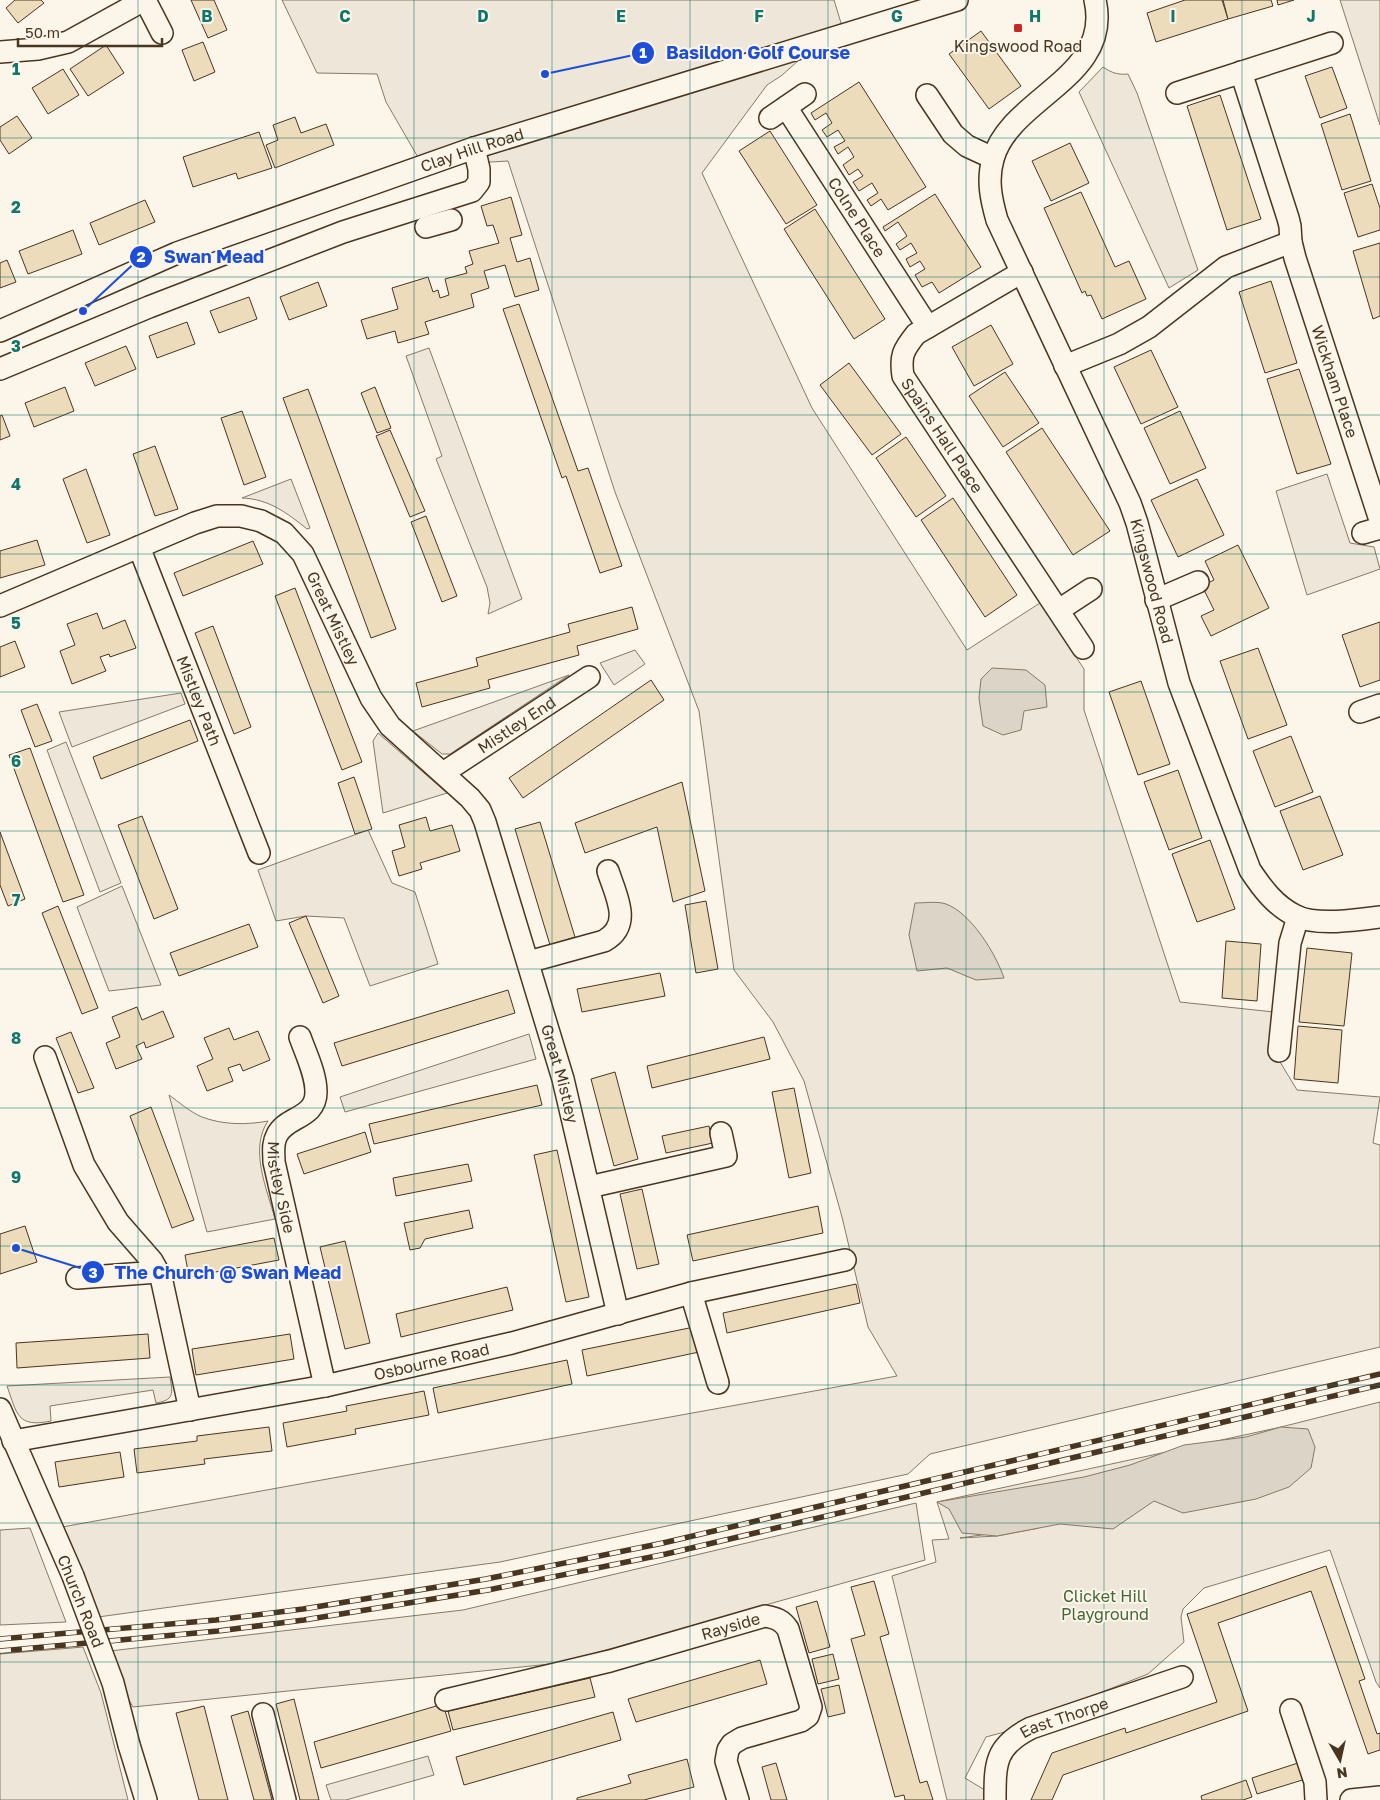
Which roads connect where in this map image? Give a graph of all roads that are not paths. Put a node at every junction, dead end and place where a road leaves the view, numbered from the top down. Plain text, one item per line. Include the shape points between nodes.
1 (144, 0) edge
2 (957, 0) edge
3 (1095, 0) edge
4 (162, 33) dead end
5 (1332, 43) dead end
6 (0, 52) edge
7 (1241, 72) junction
8 (1177, 93) dead end
9 (805, 94) dead end
10 (927, 95) dead end
11 (474, 148) junction
12 (993, 158) junction
13 (1290, 242) junction
14 (1022, 272) junction
15 (928, 327) junction
16 (0, 331) edge
17 (1065, 366) junction
18 (0, 370) edge
19 (1380, 520) edge
20 (140, 547) junction
21 (1198, 582) dead end
22 (1091, 589) dead end
23 (1156, 600) junction
24 (0, 606) edge
25 (1059, 610) junction
26 (1083, 648) dead end
27 (589, 677) dead end
28 (443, 773) junction
29 (259, 853) dead end
30 (608, 871) dead end
31 (1298, 917) junction
32 (1380, 917) edge
33 (528, 962) junction
34 (300, 1037) dead end
35 (1279, 1051) dead end
36 (45, 1057) dead end
37 (721, 1133) dead end
38 (589, 1187) junction
39 (846, 1260) dead end
40 (158, 1272) junction
41 (77, 1278) dead end
42 (691, 1293) junction
43 (618, 1314) junction
44 (718, 1383) dead end
45 (325, 1386) junction
46 (0, 1409) edge
47 (190, 1410) junction
48 (13, 1441) junction
49 (1182, 1677) dead end
50 (446, 1700) dead end
51 (1291, 1710) dead end
52 (263, 1714) dead end
53 (1380, 1796) edge
54 (146, 1800) edge
55 (285, 1800) edge
56 (738, 1800) edge
57 (995, 1800) edge
58 (1316, 1800) edge
59 (1351, 1800) edge

1 - 4 street
1 - 6 street via 68,42 38,49
2 - 11 street, Clay Hill Road
3 - 12 street, Kingswood Road via 1098,20 1088,54 1013,126
5 - 7 street
7 - 8 street
7 - 13 street, Wickham Place via 1288,218
9 - 15 street, Colne Place via 778,112
10 - 12 street via 953,134 968,146
11 - 16 street, Clay Hill Road via 177,253
11 - 18 street via 479,182 437,218 343,232 149,307
12 - 14 street, Kingswood Road via 990,195 997,220
13 - 17 street via 1226,267 1149,327 1119,344
13 - 19 street, Wickham Place
14 - 15 street, Spains Hall Place
14 - 17 street, Kingswood Road
15 - 25 street, Spains Hall Place via 916,334 905,348 901,361 904,376
17 - 23 street, Kingswood Road via 1130,503
20 - 24 street, Great Mistley
20 - 28 street, Great Mistley via 217,516 241,516 261,521 284,533 303,554 371,698 390,726
20 - 29 street, Mistley Path
21 - 23 street
22 - 25 street
23 - 31 street, Kingswood Road via 1179,683 1246,862 1264,891
25 - 26 street, Spains Hall Place
27 - 28 street, Mistley End
28 - 33 street, Great Mistley via 480,810
30 - 33 street via 621,917 613,936
31 - 32 street, Kingswood Road via 1342,921
31 - 35 street via 1290,943
33 - 38 street, Great Mistley via 563,1079
34 - 45 street, Mistley Side via 314,1079 315,1102 310,1111 281,1129 276,1136 274,1162
36 - 40 street via 84,1165 118,1222
37 - 38 street via 726,1156
38 - 43 street, Great Mistley
39 - 42 street, Osbourne Road
40 - 41 street
40 - 47 street
42 - 43 street, Osbourne Road
42 - 44 street
43 - 45 street, Osbourne Road via 512,1343
45 - 47 street, Osbourne Road
46 - 48 street, Church Road
47 - 48 street, Osbourne Road
48 - 54 street, Church Road, bridge via 73,1576 113,1683
49 - 57 street, East Thorpe via 1015,1736 996,1763
50 - 56 street, Rayside via 610,1661 765,1616 776,1618 788,1630 811,1707 808,1716 801,1721 742,1738 732,1744 726,1761
51 - 58 street via 1315,1782
52 - 55 street
53 - 59 street

